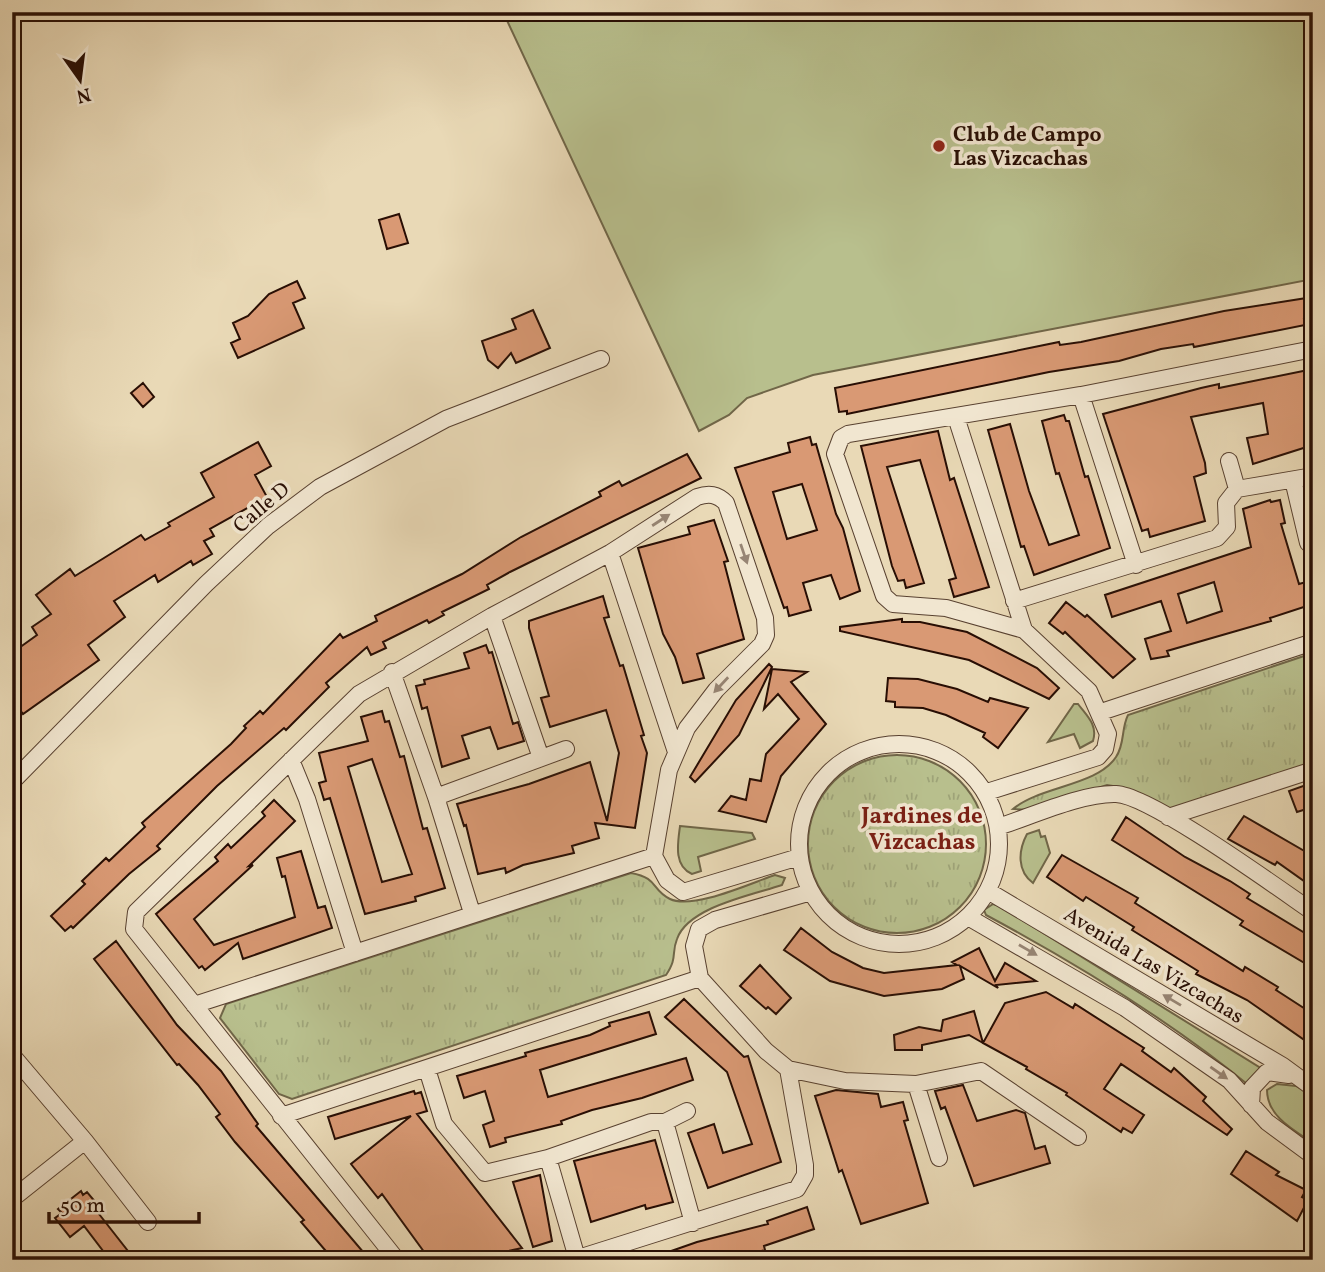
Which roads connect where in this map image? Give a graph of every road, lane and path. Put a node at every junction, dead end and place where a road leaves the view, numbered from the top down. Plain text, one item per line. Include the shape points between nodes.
1 (1313, 349) edge
2 (601, 359) dead end
3 (1081, 396) junction
4 (956, 417) junction
5 (1229, 461) dead end
6 (1313, 476) edge
7 (1293, 480) junction
8 (1237, 489) junction
9 (1308, 543) dead end
10 (610, 553) junction
11 (1136, 565) junction
12 (1014, 601) junction
13 (492, 616) junction
14 (1024, 630) junction
15 (1313, 642) edge
16 (392, 672) junction
17 (1101, 712) junction
18 (566, 749) dead end
19 (676, 752) junction
20 (541, 758) junction
21 (291, 760) junction
22 (1313, 770) edge
23 (12, 782) edge
24 (987, 792) junction
25 (436, 797) junction
26 (1168, 817) junction
27 (998, 827) junction
28 (654, 856) junction
29 (799, 858) junction
30 (988, 891) junction
31 (811, 892) junction
32 (1313, 912) edge
33 (472, 913) junction
34 (968, 917) junction
35 (355, 953) junction
36 (700, 978) junction
37 (194, 1005) junction
38 (12, 1055) edge
39 (427, 1069) junction
40 (788, 1069) junction
41 (1298, 1077) junction
42 (916, 1084) junction
43 (1313, 1088) edge
44 (1251, 1105) junction
45 (687, 1111) dead end
46 (281, 1116) junction
47 (666, 1122) junction
48 (1078, 1137) dead end
49 (85, 1141) junction
50 (1313, 1156) edge
51 (548, 1158) junction
52 (939, 1158) dead end
53 (12, 1199) edge
54 (148, 1222) dead end
55 (693, 1223) junction
56 (574, 1259) edge
57 (397, 1260) edge

1 - 3 street
2 - 23 street, Calle D via 446,419 320,487 268,526 206,584
3 - 4 street
3 - 11 street
4 - 12 street
4 - 14 street via 848,433 835,454 887,600 901,606 946,608
5 - 8 street
6 - 7 street
7 - 8 street
7 - 9 street
8 - 11 street via 1226,503 1227,527 1217,538
10 - 13 street
10 - 19 street
10 -> 19 street via 696,497 715,495 726,503 765,618 762,644 716,690 687,728
11 - 12 street
12 - 14 street
13 - 16 street
13 - 20 street
14 - 17 street via 1089,691
15 - 17 street
16 - 21 street via 359,694
16 - 25 street
17 - 24 street via 1108,734 1098,757
18 - 20 street
19 - 28 street
20 - 25 street
21 - 35 street
21 - 37 street via 136,912 134,929
22 - 26 street
24 - 27 street
24 - 29 street via 969,772 940,752 905,744 870,748 839,764 815,790 801,822
25 - 33 street
26 - 27 street via 1121,794 1110,794
26 - 32 street
27 - 30 street via 998,863
28 - 29 street via 667,880 683,892
28 - 33 street
29 - 31 street
30 - 34 street
41 -> 30 street, Avenida Las Vizcachas
31 - 34 street via 829,916 854,933 883,943 914,943 943,934
31 - 36 street via 715,920 699,929 694,947
33 - 35 street
34 -> 44 street via 1125,1008 1229,1080
35 - 37 street
36 - 39 street
36 - 40 street
37 - 46 street
38 - 49 street
39 - 46 street
39 - 51 street via 444,1124 481,1171
40 - 42 street via 845,1080
40 - 55 street via 805,1165 802,1183 789,1194
41 - 43 street, Avenida Las Vizcachas
41 - 44 street via 1267,1072 1252,1088
42 - 48 street via 981,1071
42 - 52 street
44 - 50 street
45 - 47 street
46 - 57 street
47 - 51 street via 651,1122
47 - 55 street
49 - 53 street
49 - 54 street
51 - 56 street
55 - 56 street

